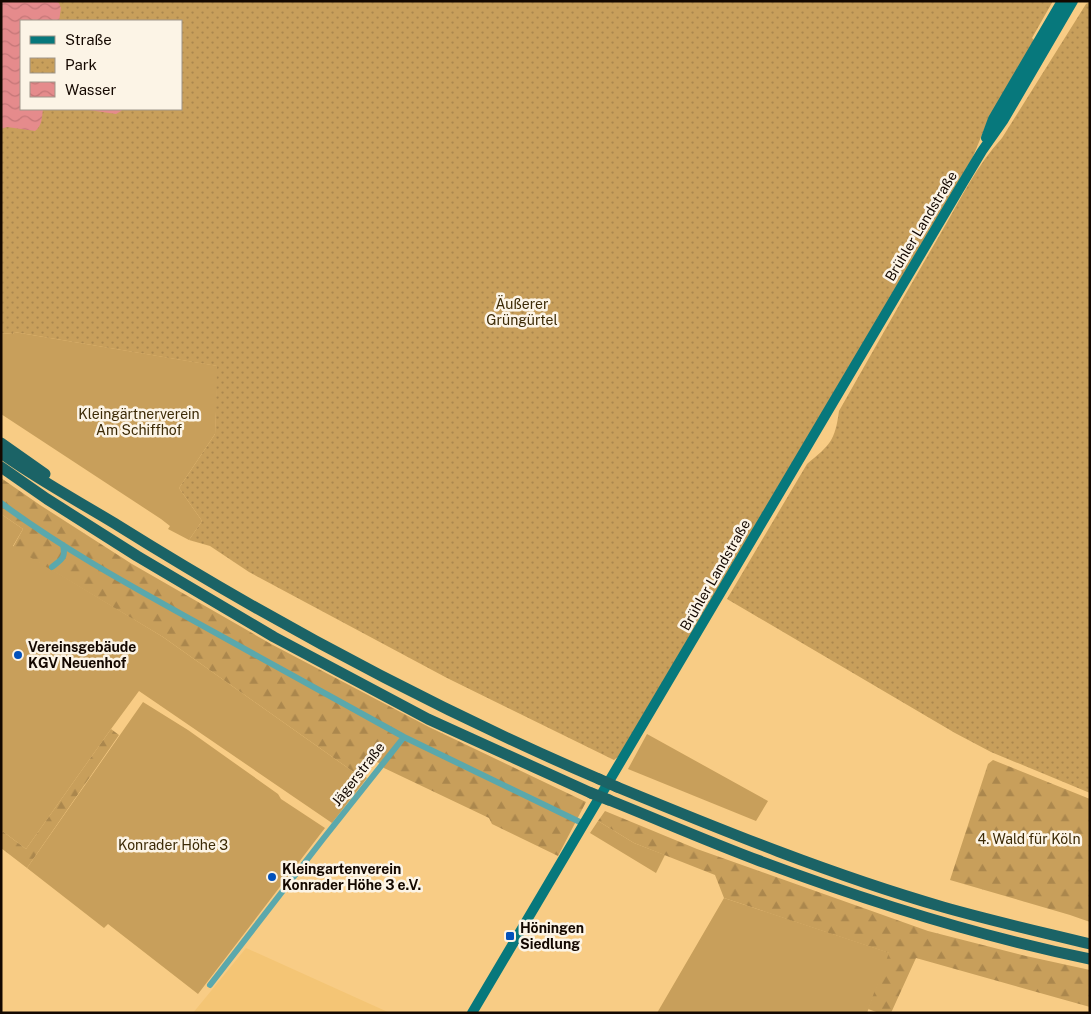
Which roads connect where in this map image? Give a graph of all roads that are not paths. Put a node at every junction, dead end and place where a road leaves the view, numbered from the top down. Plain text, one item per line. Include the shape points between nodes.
1 (1062, 1) edge
2 (1073, 1) edge
3 (982, 151) junction
4 (1, 443) edge
5 (1, 453) edge
6 (1, 467) edge
7 (67, 494) junction
8 (1, 503) edge
9 (63, 545) junction
10 (52, 567) dead end
11 (404, 737) junction
12 (584, 824) junction
13 (1090, 944) edge
14 (1090, 959) edge
15 (210, 985) dead end
16 (472, 1013) edge

1 - 3 main road, Brühler Landstraße via 994,119
2 - 3 main road, Brühler Landstraße
3 - 12 main road, Brühler Landstraße
4 - 7 highway
5 - 7 highway
6 - 14 highway, bridge via 137,556 274,637 428,719 591,793 759,861 890,907
7 - 13 highway, bridge via 210,582 342,656 507,738 617,787 716,828 868,883 995,921
8 - 9 street
9 - 10 street via 65,553
9 - 11 street
11 - 12 street, Jägerstraße
11 - 15 street, Jägerstraße
12 - 16 main road, Brühler Landstraße

